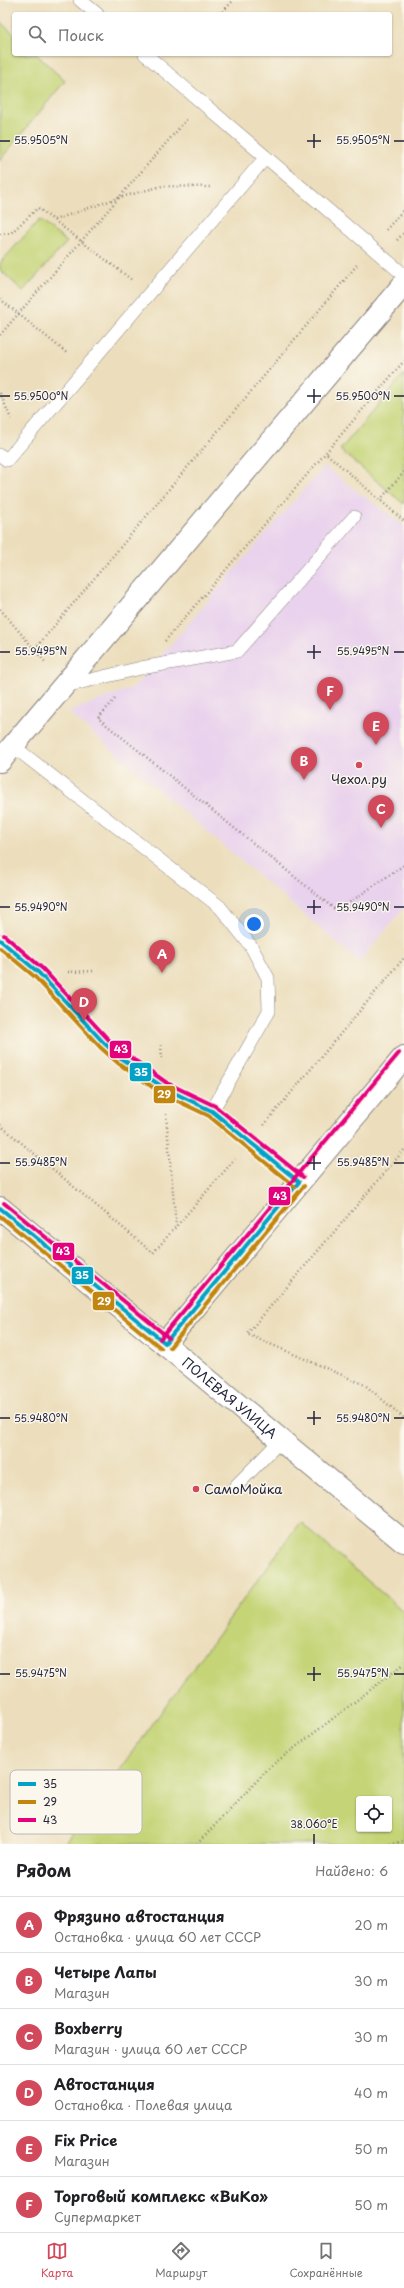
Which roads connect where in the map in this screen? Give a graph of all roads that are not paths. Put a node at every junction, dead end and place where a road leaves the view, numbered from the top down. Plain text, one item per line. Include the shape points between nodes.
1 (80, 0) edge
2 (95, 12) edge
3 (147, 56) edge
4 (266, 157) junction
5 (404, 275) edge
6 (404, 284) edge
7 (0, 455) edge
8 (354, 517) dead end
9 (65, 686) junction
10 (6, 754) edge
11 (0, 940) edge
12 (404, 1056) edge
13 (212, 1111) junction
14 (299, 1182) junction
15 (0, 1208) edge
16 (165, 1343) junction
17 (281, 1440) junction
18 (235, 1488) dead end
19 (404, 1542) edge

1 - 2 lane
3 - 4 lane
4 - 5 lane
4 - 7 lane via 7,460
6 - 9 street
8 - 9 lane via 237,651 142,668
9 - 10 street
10 - 13 lane via 220,907 251,946 268,978 269,1011
11 - 13 lane via 39,973 122,1059 164,1088
12 - 14 street
13 - 14 lane
14 - 16 street
15 - 16 street, ПОЛЕВАЯ УЛИЦА
16 - 17 street, ПОЛЕВАЯ УЛИЦА
17 - 18 lane
17 - 19 street, ПОЛЕВАЯ УЛИЦА

